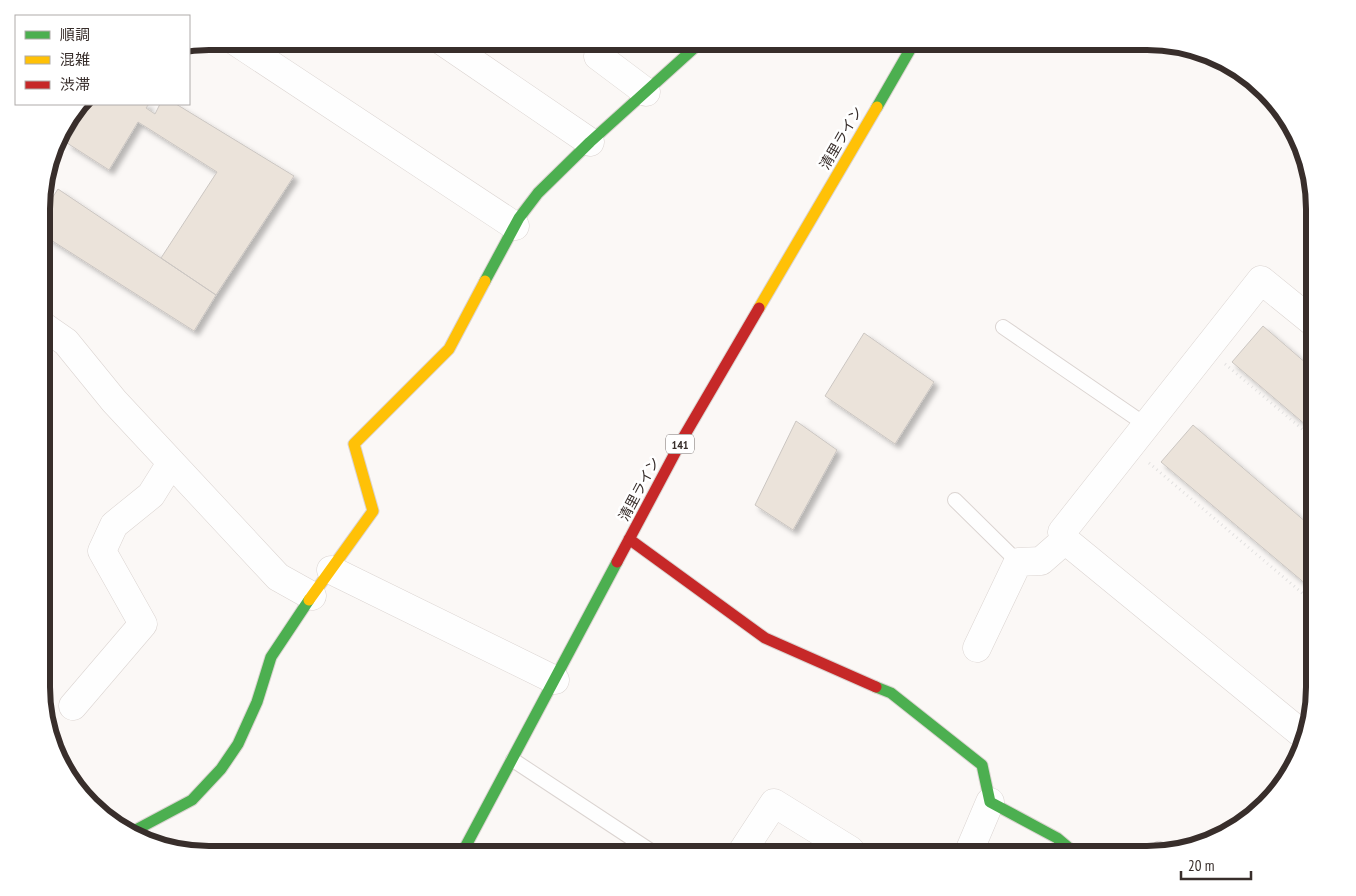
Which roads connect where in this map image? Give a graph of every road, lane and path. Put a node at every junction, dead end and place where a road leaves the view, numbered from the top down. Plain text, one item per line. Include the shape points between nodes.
1 (249, 50) edge
2 (455, 50) edge
3 (602, 50) edge
4 (692, 50) edge
5 (910, 50) edge
6 (646, 92) junction
7 (590, 142) junction
8 (515, 226) junction
9 (1306, 312) edge
10 (1003, 327) dead end
11 (50, 331) edge
12 (1207, 348) junction
13 (1146, 425) junction
14 (1306, 432) edge
15 (1130, 447) junction
16 (171, 463) junction
17 (955, 500) dead end
18 (628, 539) junction
19 (1065, 540) junction
20 (1018, 562) junction
21 (331, 570) junction
22 (312, 596) junction
23 (1306, 596) edge
24 (977, 648) dead end
25 (555, 680) junction
26 (73, 706) dead end
27 (1300, 732) edge
28 (513, 760) junction
29 (990, 802) junction
30 (137, 829) edge
31 (466, 846) edge
32 (643, 846) edge
33 (745, 846) edge
34 (844, 846) edge
35 (971, 846) edge
36 (1066, 846) edge

1 - 8 street
2 - 7 street
3 - 6 street via 598,56
4 - 6 main road
5 - 18 main road, 清里ライン / 141
6 - 7 main road
7 - 8 main road via 538,193
8 - 21 main road via 449,349 354,444 372,511
9 - 12 street via 1260,280
10 - 13 lane
11 - 16 street via 66,342
12 - 13 street
12 - 14 path
13 - 15 street
15 - 19 street via 1062,532
15 - 23 path
16 - 22 street via 278,577
16 - 26 street via 151,495 114,525 102,551 143,624
17 - 20 lane
18 - 25 main road, 清里ライン / 141
18 - 29 main road via 765,638 891,693 982,766
19 - 20 street via 1041,561
19 - 27 street
20 - 24 street
21 - 22 main road
21 - 25 street
22 - 30 main road via 271,657 257,702 238,744 221,769 192,800
25 - 28 main road, 清里ライン / 141
28 - 31 main road, 清里ライン / 141
28 - 32 lane
29 - 35 street
29 - 36 main road
33 - 34 street via 774,803

